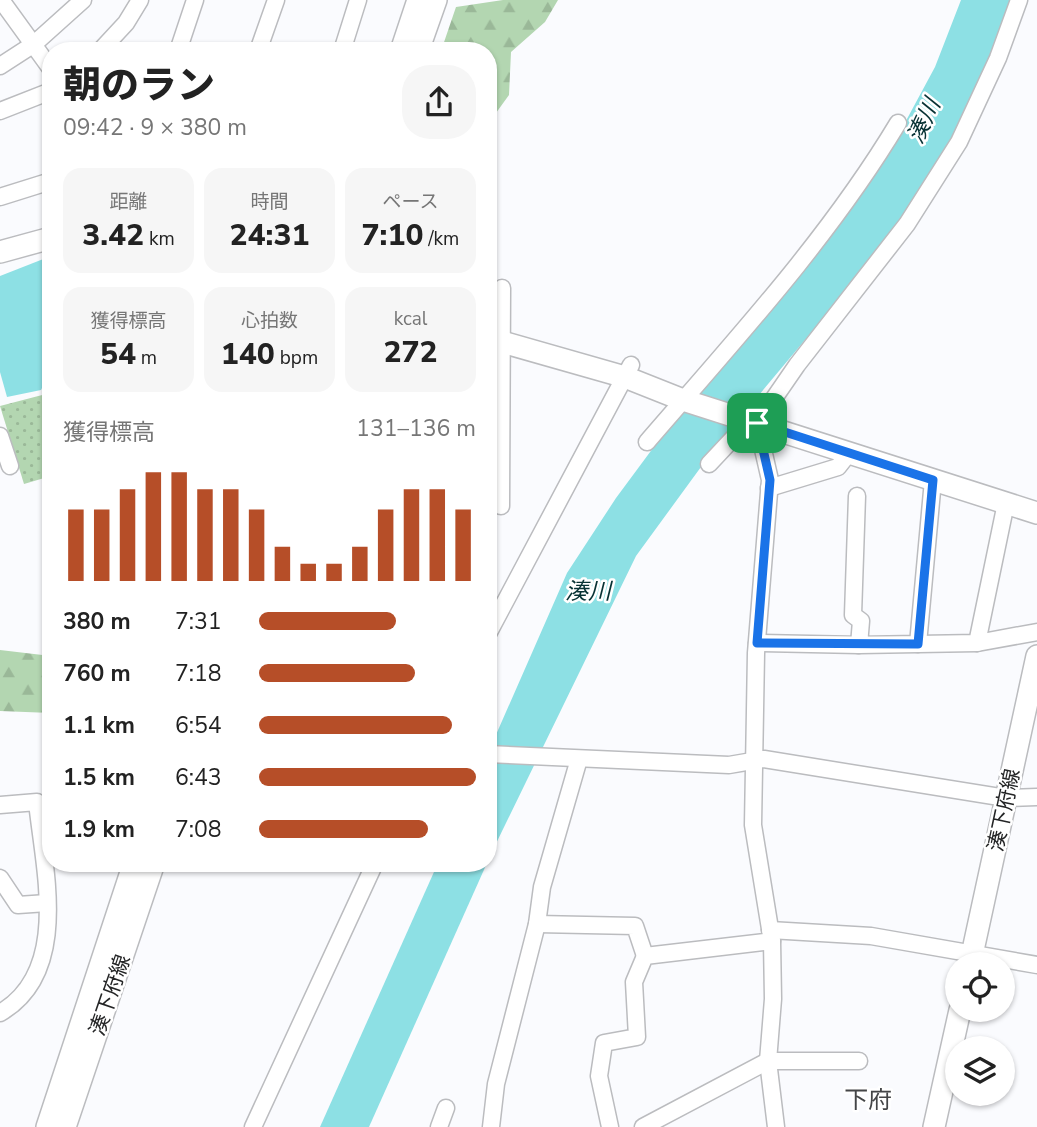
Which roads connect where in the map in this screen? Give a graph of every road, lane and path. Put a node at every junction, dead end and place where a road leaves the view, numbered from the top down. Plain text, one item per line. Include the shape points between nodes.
1 (1, 0) edge
2 (83, 0) edge
3 (140, 0) edge
4 (195, 0) edge
5 (276, 0) edge
6 (358, 0) edge
7 (418, 0) edge
8 (436, 0) edge
9 (1019, 0) edge
10 (113, 39) junction
11 (110, 42) edge
12 (116, 42) edge
13 (181, 42) edge
14 (261, 42) edge
15 (345, 42) edge
16 (404, 42) edge
17 (421, 42) edge
18 (34, 44) junction
19 (42, 56) edge
20 (0, 66) edge
21 (42, 95) edge
22 (0, 111) edge
23 (898, 122) dead end
24 (42, 184) edge
25 (0, 197) edge
26 (42, 240) edge
27 (0, 252) edge
28 (502, 289) dead end
29 (497, 333) edge
30 (497, 351) edge
31 (628, 371) junction
32 (683, 400) junction
33 (497, 413) edge
34 (757, 423) junction
35 (0, 436) edge
36 (647, 442) dead end
37 (849, 453) junction
38 (709, 464) dead end
39 (10, 466) dead end
40 (933, 480) junction
41 (769, 488) junction
42 (857, 496) dead end
43 (1006, 503) junction
44 (500, 506) dead end
45 (1037, 513) edge
46 (497, 617) edge
47 (1037, 632) edge
48 (757, 643) junction
49 (977, 643) junction
50 (918, 644) junction
51 (859, 645) junction
52 (1037, 656) edge
53 (497, 754) edge
54 (579, 759) junction
55 (752, 760) junction
56 (1037, 797) edge
57 (1006, 798) junction
58 (42, 801) edge
59 (0, 805) edge
60 (46, 872) edge
61 (131, 872) edge
62 (151, 872) edge
63 (371, 872) edge
64 (0, 878) edge
65 (47, 903) junction
66 (537, 923) junction
67 (771, 935) junction
68 (973, 952) edge
69 (945, 953) edge
70 (645, 956) junction
71 (1015, 963) edge
72 (1037, 965) edge
73 (1, 1010) edge
74 (957, 1022) edge
75 (768, 1061) junction
76 (859, 1061) dead end
77 (446, 1108) dead end
78 (47, 1127) edge
79 (65, 1127) edge
80 (253, 1127) edge
81 (439, 1127) edge
82 (491, 1127) edge
83 (610, 1127) edge
84 (643, 1127) edge
85 (776, 1127) edge
86 (934, 1127) edge

1 - 18 street
2 - 18 street
3 - 10 street
4 - 13 street
5 - 14 street
6 - 15 street
7 - 16 main road
8 - 17 main road
9 - 34 street via 959,142 907,224
10 - 11 street
10 - 12 street
18 - 19 street
18 - 20 street
21 - 22 street
23 - 32 street via 837,214
24 - 25 street
26 - 27 main road
28 - 29 street
30 - 31 main road
31 - 32 main road
31 - 46 street
32 - 34 main road
32 - 36 street
33 - 44 street
34 - 37 main road
34 - 38 street via 738,433
34 - 41 street
35 - 39 street
37 - 40 main road
37 - 41 street via 838,467
40 - 43 main road
40 - 50 street
41 - 48 street
42 - 51 street via 853,615 861,621
43 - 45 main road
43 - 49 street
47 - 49 street
48 - 51 street
48 - 55 street
49 - 50 street
50 - 51 street
52 - 57 main road, 湊下府線
53 - 54 street
54 - 55 street via 729,765
54 - 66 street via 542,887
55 - 57 street
55 - 67 street via 753,825
56 - 57 street
57 - 68 main road, 湊下府線
58 - 59 street
60 - 65 street
61 - 78 main road, 湊下府線
62 - 79 main road, 湊下府線
63 - 80 street
64 - 65 street via 18,905
65 - 73 street via 40,970 26,994
66 - 70 street via 635,926
66 - 82 street via 496,1084
67 - 69 street via 830,931
67 - 70 street
67 - 75 street via 773,999
70 - 83 street via 634,982 637,1037 604,1043 599,1076
71 - 72 street
74 - 86 main road
75 - 76 street
75 - 84 street
75 - 85 street
77 - 81 street

